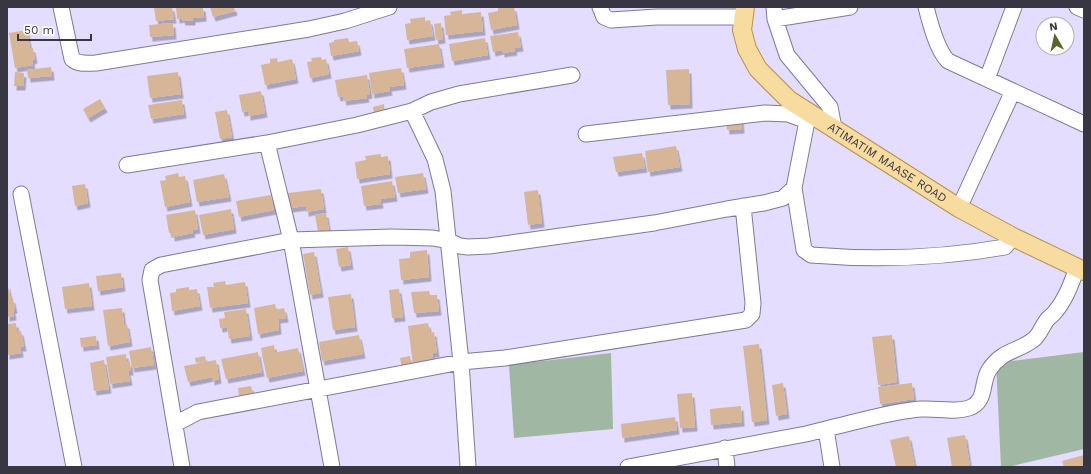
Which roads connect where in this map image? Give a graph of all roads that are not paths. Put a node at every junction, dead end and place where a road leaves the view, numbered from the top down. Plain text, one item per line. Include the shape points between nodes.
1 (61, 7) edge
2 (389, 7) edge
3 (600, 7) edge
4 (850, 7) edge
5 (926, 7) edge
6 (1014, 7) edge
7 (1077, 7) edge
8 (1084, 10) edge
9 (744, 12) edge
10 (775, 13) edge
11 (572, 75) dead end
12 (987, 79) junction
13 (1014, 91) junction
14 (412, 111) junction
15 (806, 115) junction
16 (1084, 124) edge
17 (834, 128) junction
18 (586, 134) dead end
19 (267, 143) junction
20 (127, 165) dead end
21 (794, 188) junction
22 (22, 194) dead end
23 (743, 206) junction
24 (959, 208) junction
25 (1013, 237) junction
26 (291, 240) junction
27 (449, 241) junction
28 (1080, 270) edge
29 (462, 362) junction
30 (319, 389) junction
31 (171, 400) junction
32 (198, 412) junction
33 (175, 424) junction
34 (826, 429) junction
35 (725, 448) junction
36 (74, 467) edge
37 (182, 467) edge
38 (332, 467) edge
39 (468, 467) edge
40 (628, 467) edge
41 (727, 467) edge
42 (832, 467) edge

1 - 2 street via 72,59 81,63 96,63 309,29
3 - 9 street via 604,17 611,20
4 - 10 street
5 - 12 street via 944,57 965,70
6 - 12 street
7 - 8 street
9 - 15 main road, ATIMATIM MAASE ROAD via 742,30 747,49 758,69
10 - 17 street via 787,55 830,107
11 - 14 street via 459,94 431,102
12 - 13 street
13 - 16 street
13 - 24 street
14 - 19 street
14 - 27 street via 438,168
15 - 17 main road, ATIMATIM MAASE ROAD
15 - 18 street via 766,113
15 - 21 street
17 - 24 main road, ATIMATIM MAASE ROAD
19 - 20 street
19 - 26 street
21 - 23 street via 783,198
21 - 25 street via 804,250 811,256 895,258 981,251 1005,247
22 - 36 street
23 - 27 street via 654,223 489,246 460,246
23 - 29 street via 753,303 752,314 746,320 505,358
24 - 25 main road, ATIMATIM MAASE ROAD
25 - 28 main road, ATIMATIM MAASE ROAD
26 - 27 street via 392,237
26 - 30 street
26 - 31 street via 160,264 152,270 150,280
27 - 29 street
28 - 34 street via 1068,293 1035,339 1019,349 1006,353 989,369 979,401 971,408 957,411 921,409
29 - 30 street
29 - 39 street
30 - 32 street
30 - 38 street
31 - 32 street
31 - 33 street
32 - 33 street
33 - 37 street
34 - 35 street
34 - 42 street
35 - 40 street
35 - 41 street

